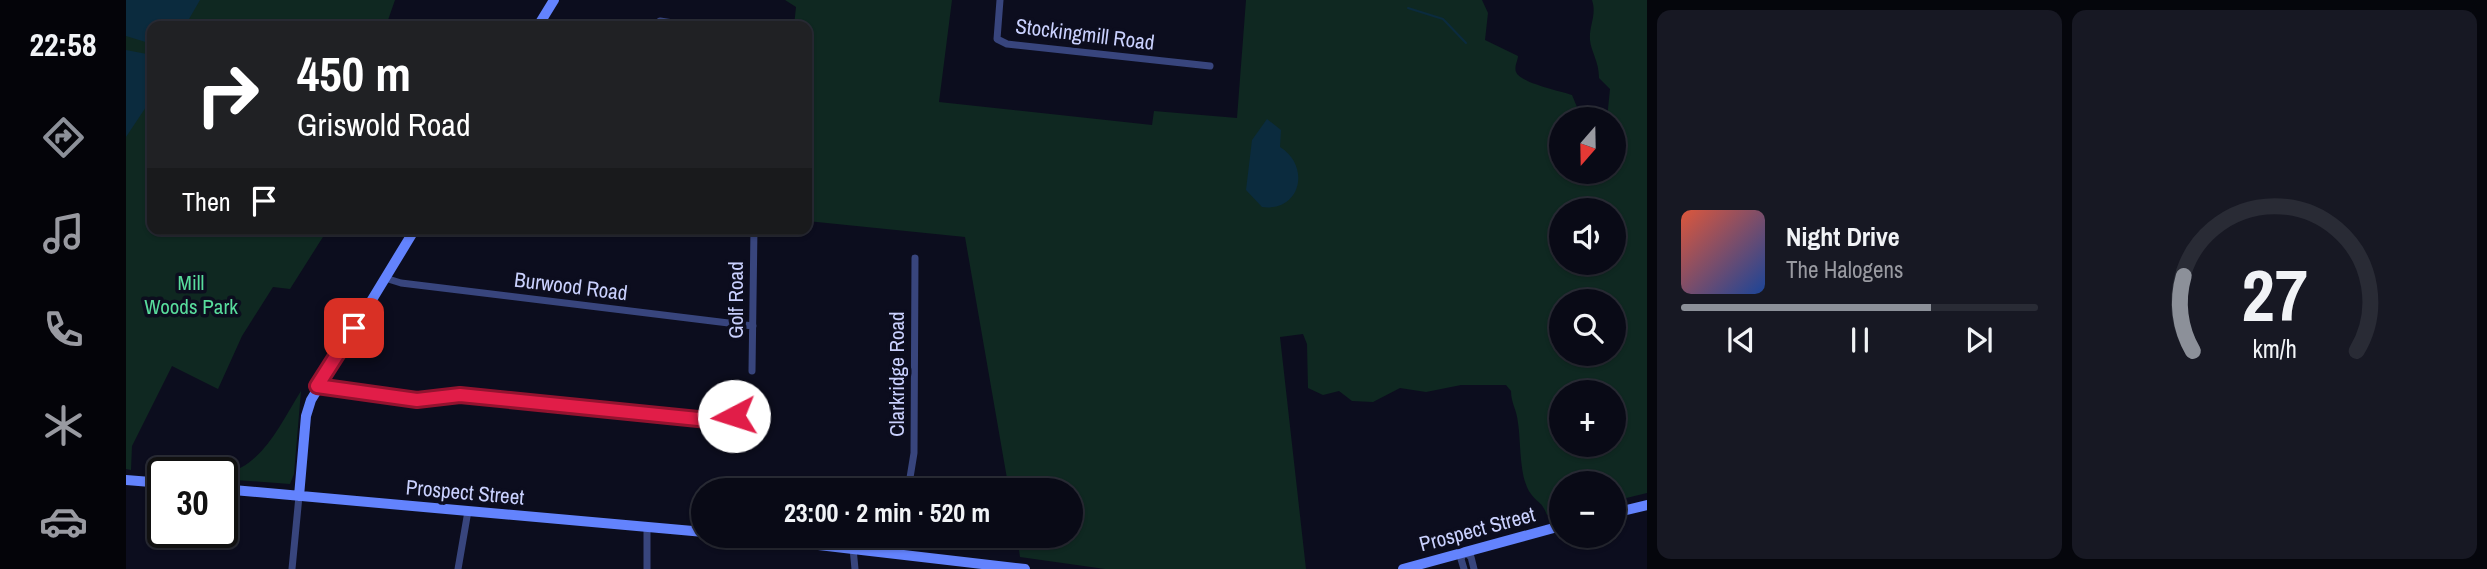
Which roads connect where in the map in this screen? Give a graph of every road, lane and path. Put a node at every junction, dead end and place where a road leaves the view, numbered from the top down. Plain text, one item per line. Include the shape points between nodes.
1 (554, 0) edge
2 (1000, 0) edge
3 (541, 21) edge
4 (1210, 66) dead end
5 (411, 235) edge
6 (754, 235) edge
7 (915, 258) dead end
8 (385, 278) junction
9 (752, 326) junction
10 (752, 371) dead end
11 (317, 386) junction
12 (734, 416) dead end
13 (910, 478) edge
14 (126, 480) edge
15 (147, 482) edge
16 (238, 490) edge
17 (299, 496) junction
18 (1647, 505) edge
19 (1626, 510) edge
20 (468, 512) junction
21 (647, 527) junction
22 (1549, 529) edge
23 (691, 531) edge
24 (853, 548) joint
25 (900, 548) edge
26 (1465, 551) junction
27 (899, 553) junction
28 (969, 566) edge
29 (292, 569) edge
30 (458, 569) edge
31 (647, 569) edge
32 (855, 569) edge
33 (1025, 569) edge
34 (1403, 569) edge
35 (1464, 569) edge
36 (1474, 569) edge

1 - 3 main road
2 - 4 street, Stockingmill Road via 997,39 1007,44
5 - 8 main road
6 - 9 street, Golf Road
7 - 13 street, Clarkridge Road
8 - 9 street, Burwood Road
8 - 11 main road
9 - 10 street, Golf Road
11 - 12 street via 417,400 460,395 718,421
11 - 17 main road via 306,416
14 - 15 main road
16 - 17 main road, Prospect Street
17 - 20 main road, Prospect Street
17 - 29 street
18 - 19 main road
20 - 21 main road, Prospect Street
20 - 30 street
21 - 23 main road, Prospect Street
21 - 31 street
22 - 26 main road, Prospect Street
24 - 27 main road
24 - 32 street
25 - 27 street
26 - 34 main road, Prospect Street
26 - 35 street via 1461,559
26 - 36 street
27 - 28 main road
28 - 33 main road

